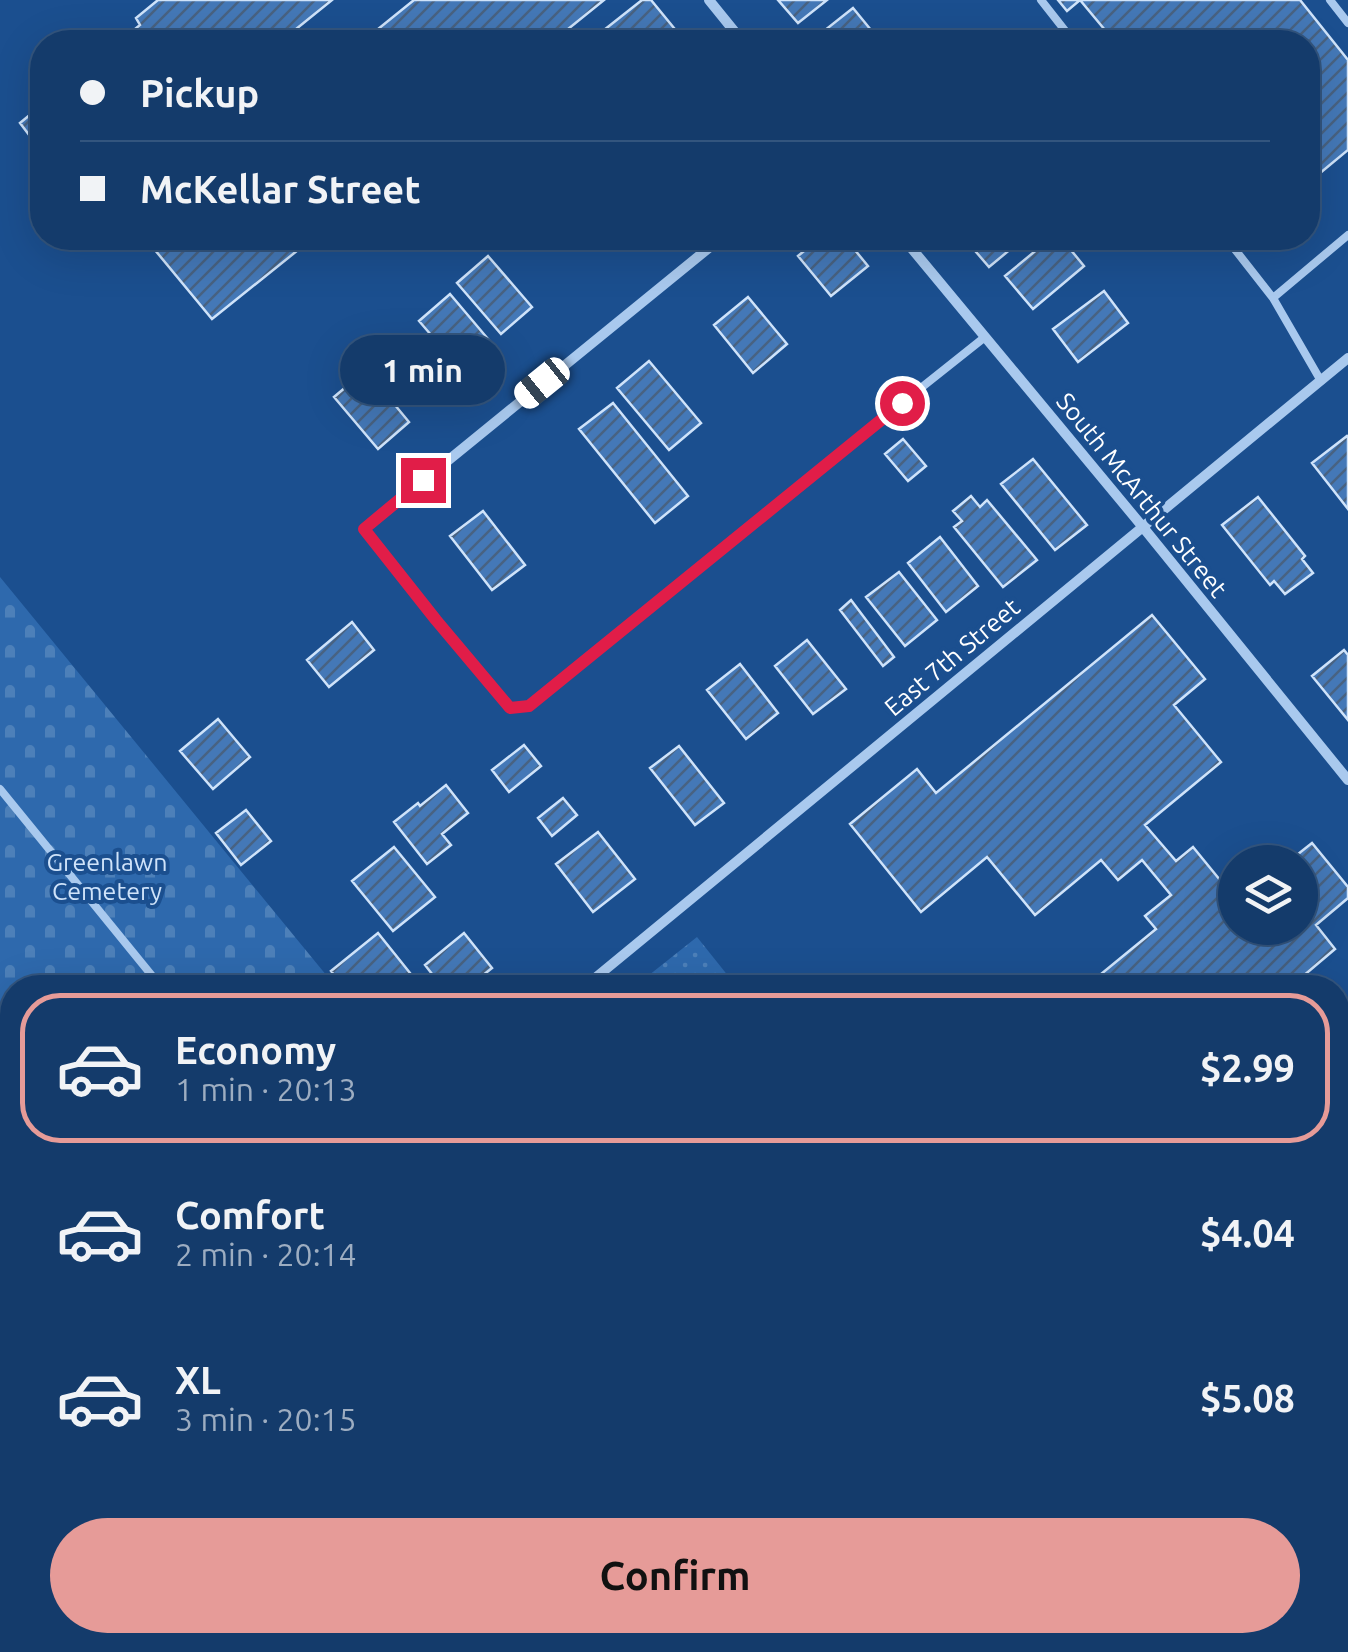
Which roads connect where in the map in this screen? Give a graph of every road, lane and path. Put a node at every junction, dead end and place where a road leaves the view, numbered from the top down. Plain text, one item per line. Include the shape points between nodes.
1 (708, 0) edge
2 (1041, 0) edge
3 (1330, 0) edge
4 (1348, 22) edge
5 (733, 30) edge
6 (1065, 30) edge
7 (1348, 234) edge
8 (705, 250) edge
9 (913, 250) edge
10 (1235, 250) edge
11 (1273, 298) junction
12 (985, 337) junction
13 (1348, 358) edge
14 (1321, 381) junction
15 (1142, 526) junction
16 (364, 529) joint
17 (1348, 780) edge
18 (0, 789) edge
19 (151, 975) edge
20 (598, 975) edge

1 - 5 street
2 - 6 lane
3 - 4 lane
7 - 11 lane
8 - 16 street
9 - 12 street, South McArthur Street
10 - 11 lane
11 - 14 lane
12 - 15 street, South McArthur Street
12 - 16 lane via 529,706 510,708
13 - 14 street, East 7th Street
14 - 15 street, East 7th Street
15 - 17 street, South McArthur Street
15 - 20 street, East 7th Street
18 - 19 lane

